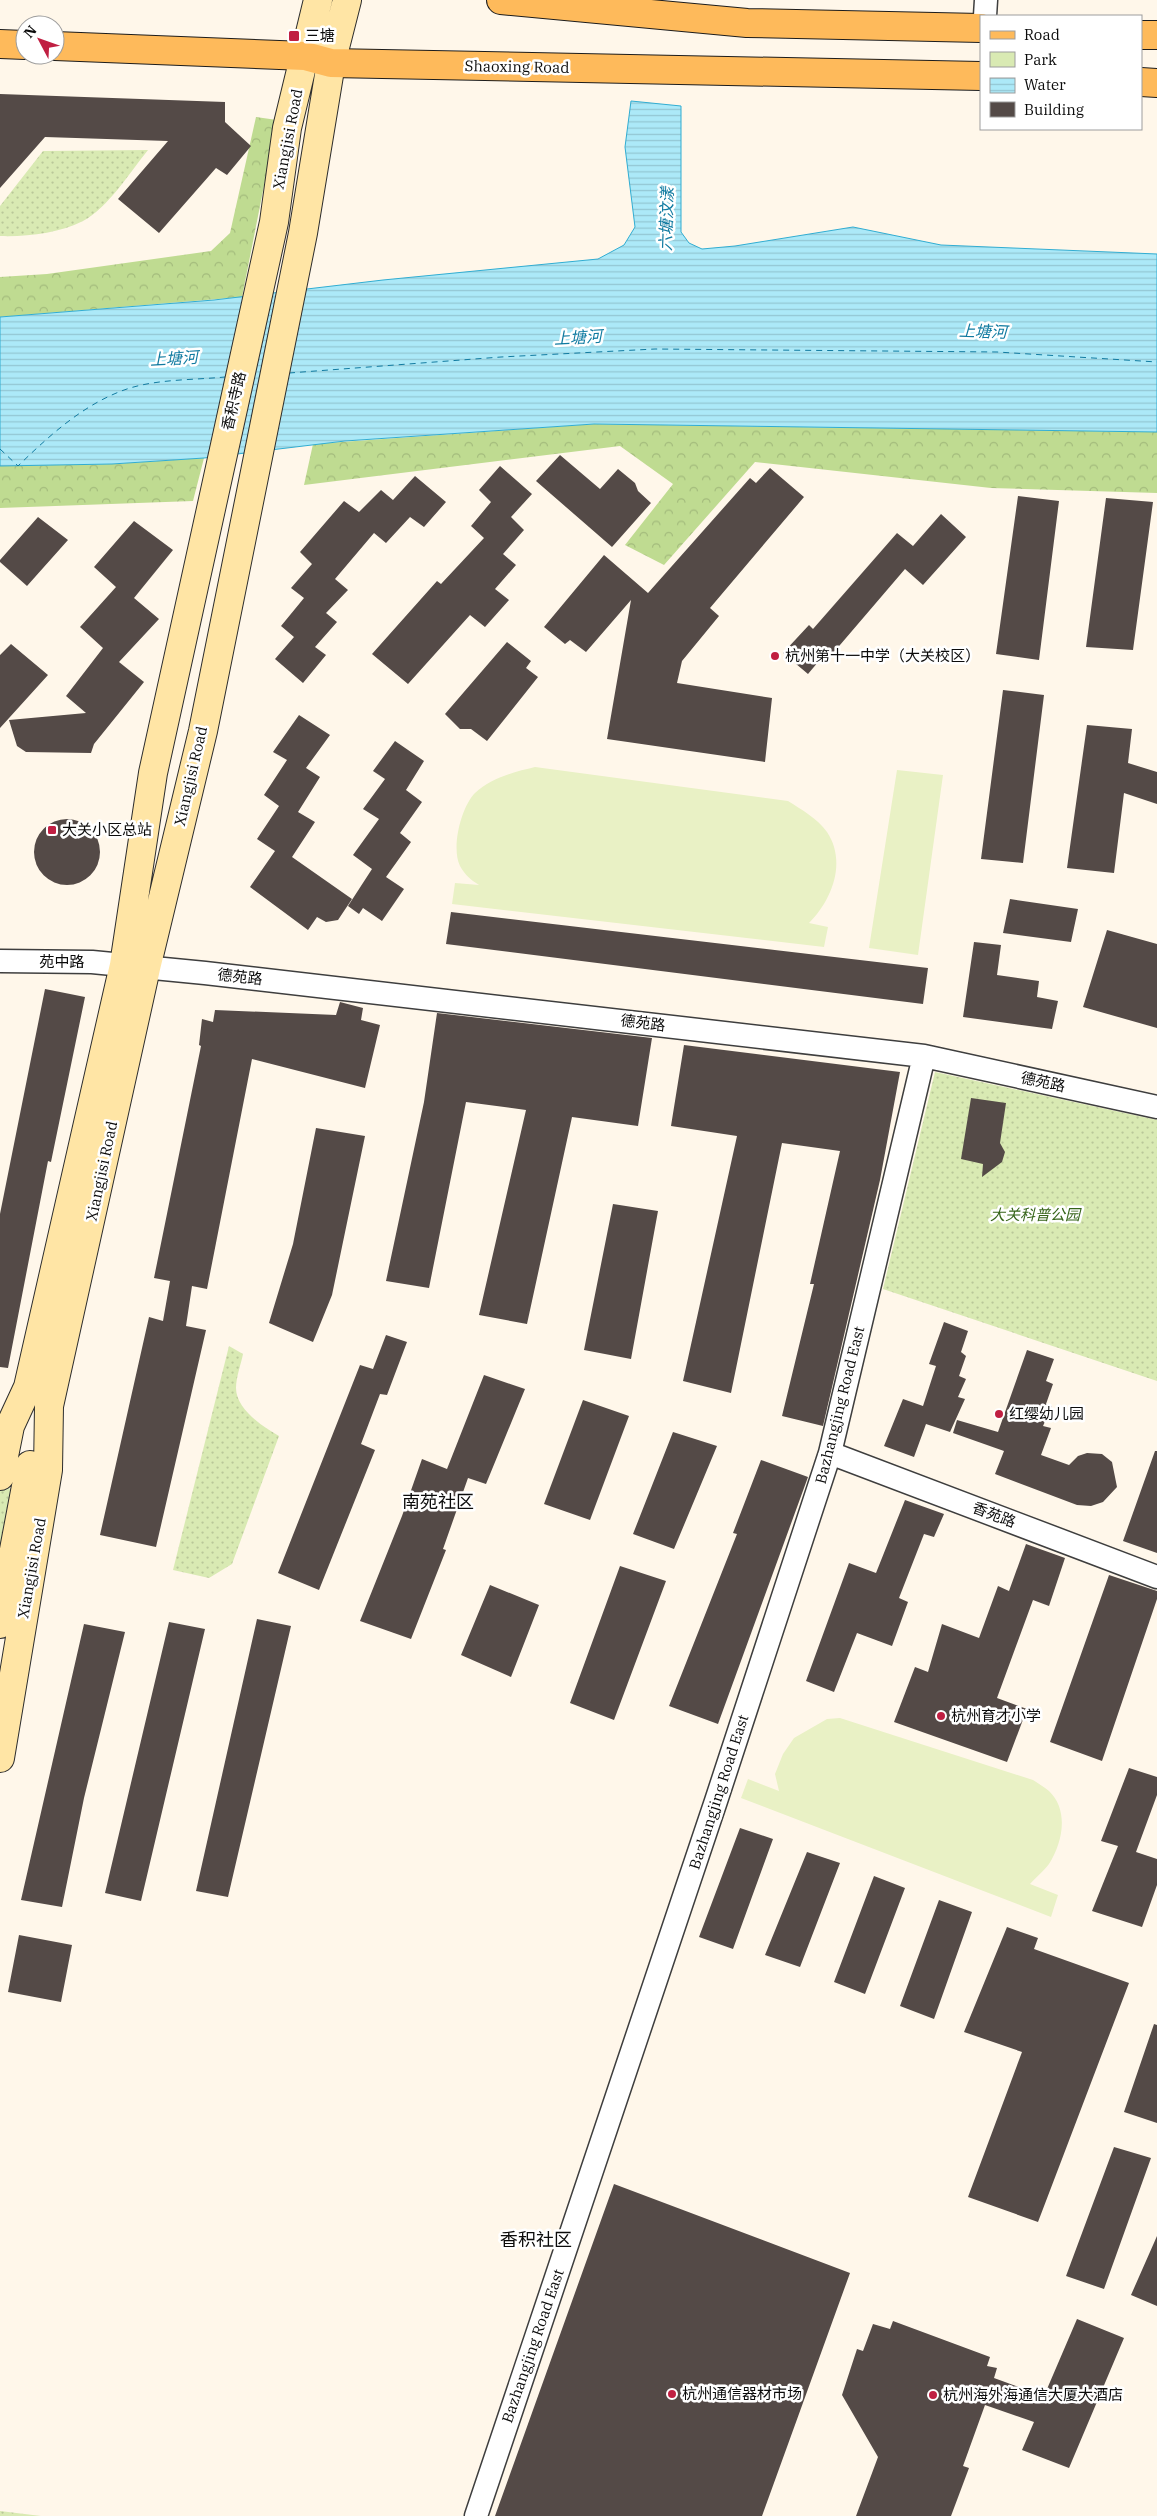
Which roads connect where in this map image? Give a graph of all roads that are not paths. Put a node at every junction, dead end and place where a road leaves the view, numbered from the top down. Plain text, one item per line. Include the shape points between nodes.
1 (318, 0) edge
2 (347, 0) edge
3 (501, 0) edge
4 (986, 0) edge
5 (985, 15) edge
6 (980, 28) edge
7 (1142, 35) edge
8 (1157, 36) edge
9 (0, 44) edge
10 (15, 45) edge
11 (65, 46) edge
12 (305, 56) junction
13 (331, 64) junction
14 (980, 76) edge
15 (1142, 82) edge
16 (1157, 83) edge
17 (274, 222) joint
18 (194, 580) joint
19 (0, 961) edge
20 (135, 966) junction
21 (924, 1056) junction
22 (1157, 1107) edge
23 (28, 1387) junction
24 (49, 1406) junction
25 (830, 1453) junction
26 (0, 1476) edge
27 (0, 1562) edge
28 (1157, 1577) edge
29 (0, 1624) edge
30 (0, 1758) edge
31 (476, 2516) edge

1 - 12 main road
2 - 13 main road
3 - 6 main road via 747,23
4 - 5 street
7 - 8 main road
9 - 10 main road
11 - 12 main road, Shaoxing Road
12 - 13 main road, Shaoxing Road
12 - 17 main road, Xiangjisi Road via 288,128
13 - 14 main road, Shaoxing Road
13 - 20 main road, Xiangjisi Road via 303,233 202,731
15 - 16 main road
17 - 18 main road, 香积寺路
18 - 20 main road, Xiangjisi Road via 153,773
19 - 20 street, 苑中路
20 - 21 street, 德苑路
20 - 23 main road, Xiangjisi Road
20 - 24 main road, Xiangjisi Road
21 - 22 street, 德苑路
21 - 25 street, Bazhangjing Road East
23 - 26 main road, Xiangjisi Road via 10,1426
23 - 27 main road via 25,1431
24 - 29 main road via 37,1430
24 - 30 main road, Xiangjisi Road via 48,1470
25 - 28 street, 香苑路
25 - 31 street, Bazhangjing Road East

